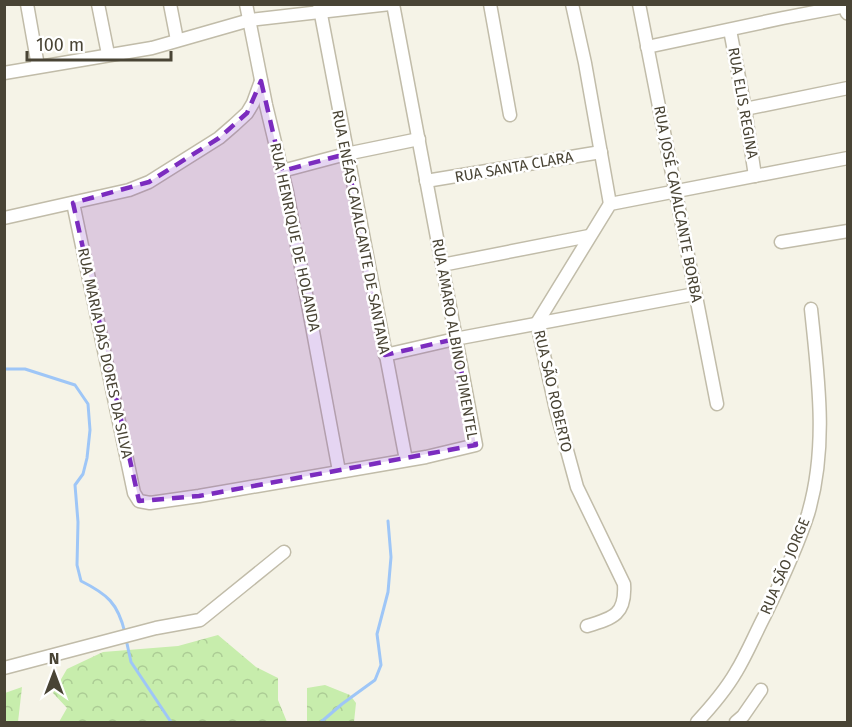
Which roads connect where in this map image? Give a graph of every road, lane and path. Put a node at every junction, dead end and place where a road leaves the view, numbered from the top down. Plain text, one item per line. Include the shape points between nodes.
1 (27, 4) edge
2 (98, 4) edge
3 (170, 4) edge
4 (246, 4) edge
5 (392, 4) edge
6 (490, 4) edge
7 (572, 4) edge
8 (639, 4) edge
9 (780, 4) edge
10 (847, 7) edge
11 (320, 9) edge
12 (783, 18) junction
13 (250, 20) junction
14 (730, 30) junction
15 (177, 40) junction
16 (647, 48) junction
17 (108, 54) junction
18 (38, 66) junction
19 (4, 73) edge
20 (261, 81) junction
21 (848, 88) edge
22 (745, 109) junction
23 (510, 115) dead end
24 (419, 139) junction
25 (601, 152) junction
26 (346, 154) junction
27 (848, 158) edge
28 (282, 171) junction
29 (755, 176) junction
30 (426, 181) junction
31 (676, 192) junction
32 (73, 203) junction
33 (610, 204) junction
34 (4, 218) edge
35 (848, 231) edge
36 (589, 236) junction
37 (781, 242) dead end
38 (442, 265) junction
39 (695, 294) junction
40 (811, 309) dead end
41 (537, 323) junction
42 (454, 339) junction
43 (385, 355) junction
44 (717, 404) dead end
45 (406, 460) junction
46 (339, 471) junction
47 (138, 501) joint
48 (284, 552) dead end
49 (587, 626) dead end
50 (4, 668) edge
51 (761, 690) dead end
52 (697, 723) edge
53 (736, 723) edge

1 - 18 street
2 - 17 street
3 - 15 street
4 - 13 street, RUA HENRIQUE DE HOLANDA
5 - 11 street
5 - 24 street, RUA AMARO ALBINO PIMENTEL
6 - 23 street
7 - 25 street
8 - 16 street, RUA JOSÉ CAVALCANTE BORBA
9 - 12 street
10 - 12 street
11 - 13 street
11 - 26 street, RUA ENÉAS CAVALCANTE DE SANTANA
12 - 14 street
13 - 15 street
13 - 20 street, RUA HENRIQUE DE HOLANDA
14 - 16 street
14 - 22 street, RUA ELIS REGINA
15 - 17 street
16 - 31 street, RUA JOSÉ CAVALCANTE BORBA
17 - 18 street
18 - 19 street
20 - 28 street, RUA HENRIQUE DE HOLANDA
20 - 32 street via 247,113 219,138 149,182
21 - 22 street
22 - 29 street, RUA ELIS REGINA
24 - 26 street
24 - 30 street, RUA AMARO ALBINO PIMENTEL
25 - 30 street, RUA SANTA CLARA
25 - 33 street
26 - 28 street
26 - 43 street, RUA ENÉAS CAVALCANTE DE SANTANA
27 - 29 street
28 - 46 street, RUA HENRIQUE DE HOLANDA
29 - 31 street
30 - 38 street, RUA AMARO ALBINO PIMENTEL
31 - 33 street
31 - 39 street, RUA JOSÉ CAVALCANTE BORBA
32 - 34 street
32 - 47 street, RUA MARIA DAS DORES DA SILVA
33 - 36 street, RUA SÃO ROBERTO
35 - 37 street
36 - 38 street
36 - 41 street, RUA SÃO ROBERTO
38 - 42 street, RUA AMARO ALBINO PIMENTEL
39 - 41 street
39 - 44 street, RUA JOSÉ CAVALCANTE BORBA
40 - 52 street, RUA SÃO JORGE via 820,391 819,447 808,513 737,671
41 - 42 street
41 - 49 street, RUA SÃO ROBERTO via 577,487 624,584 619,612 606,621
42 - 43 street
42 - 45 street, RUA AMARO ALBINO PIMENTEL via 476,445
43 - 45 street, RUA ENÉAS CAVALCANTE DE SANTANA
45 - 46 street, RUA AMARO ALBINO PIMENTEL
46 - 47 street, RUA AMARO ALBINO PIMENTEL via 199,496
48 - 50 street via 200,620
51 - 53 street

